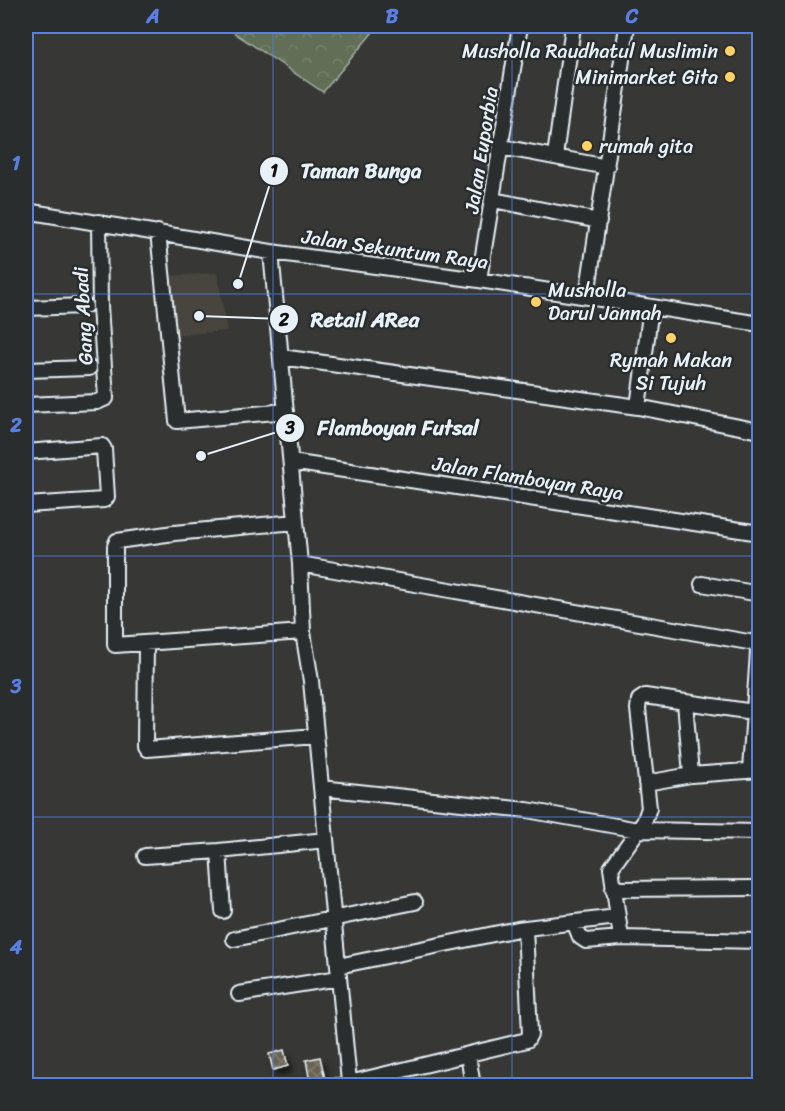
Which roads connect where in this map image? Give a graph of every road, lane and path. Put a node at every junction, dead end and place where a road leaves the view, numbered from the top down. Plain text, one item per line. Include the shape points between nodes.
1 (520, 26) edge
2 (573, 26) edge
3 (627, 26) edge
4 (502, 147) junction
5 (555, 156) junction
6 (607, 167) junction
7 (493, 200) junction
8 (26, 211) edge
9 (598, 221) junction
10 (99, 222) junction
11 (158, 232) junction
12 (271, 252) junction
13 (479, 280) junction
14 (587, 296) junction
15 (85, 306) dead end
16 (651, 307) junction
17 (26, 308) edge
18 (759, 324) edge
19 (281, 357) junction
20 (89, 368) dead end
21 (26, 370) edge
22 (26, 405) edge
23 (638, 407) junction
24 (286, 411) junction
25 (759, 430) edge
26 (26, 452) edge
27 (291, 462) junction
28 (26, 505) edge
29 (296, 522) junction
30 (759, 533) edge
31 (300, 564) junction
32 (702, 584) dead end
33 (759, 594) edge
34 (303, 632) junction
35 (759, 635) edge
36 (146, 644) junction
37 (759, 644) edge
38 (685, 702) junction
39 (757, 713) edge
40 (316, 736) junction
41 (754, 770) edge
42 (691, 775) junction
43 (646, 783) junction
44 (321, 788) junction
45 (638, 830) junction
46 (759, 832) edge
47 (326, 840) junction
48 (219, 851) junction
49 (145, 856) dead end
50 (759, 888) edge
51 (613, 889) junction
52 (415, 902) dead end
53 (223, 911) dead end
54 (617, 917) junction
55 (333, 921) junction
56 (574, 922) junction
57 (525, 928) junction
58 (621, 938) junction
59 (234, 939) dead end
60 (759, 941) edge
61 (339, 972) junction
62 (239, 994) dead end
63 (468, 1055) junction
64 (391, 1079) edge
65 (343, 1084) edge
66 (473, 1086) edge

1 - 4 street, Jalan Euporbia
2 - 5 street
3 - 6 street
4 - 5 street
4 - 7 street, Jalan Euporbia
5 - 6 street
6 - 9 street
7 - 9 street
7 - 13 street, Jalan Euporbia
8 - 10 street, Jalan Sekuntum Raya
9 - 14 street
10 - 11 street, Jalan Sekuntum Raya
10 - 22 street, Gang Abadi via 107,395 97,402
11 - 12 street, Jalan Sekuntum Raya
11 - 24 street via 177,421
12 - 13 street, Jalan Sekuntum Raya
12 - 19 street
13 - 14 street, Jalan Sekuntum Raya
14 - 16 street, Jalan Sekuntum Raya
15 - 17 street
16 - 18 street, Jalan Sekuntum Raya
16 - 23 street
19 - 23 street
19 - 24 street
20 - 21 street
23 - 25 street
24 - 27 street
26 - 28 street via 102,446 107,497
27 - 29 street
27 - 30 street, Jalan Flamboyan Raya
29 - 31 street
29 - 36 street via 117,541 115,645
31 - 34 street
31 - 37 street
32 - 33 street
34 - 36 street
34 - 40 street
35 - 37 street
36 - 40 street via 147,749
37 - 39 street
38 - 39 street
38 - 42 street
38 - 43 street via 645,696 639,700
39 - 41 street
40 - 44 street
41 - 42 street
42 - 43 street
43 - 45 street via 649,808
44 - 45 street via 527,810
44 - 47 street
45 - 46 street
45 - 51 street via 611,868
47 - 48 street
47 - 55 street
48 - 49 street
48 - 53 street
50 - 51 street
51 - 54 street
52 - 55 street
54 - 56 street
54 - 58 street
55 - 59 street
55 - 61 street
56 - 57 street
56 - 58 street via 584,941
57 - 61 street
57 - 63 street via 529,1037 524,1042
58 - 60 street
61 - 62 street
61 - 65 street
63 - 64 street
63 - 66 street
64 - 65 street

